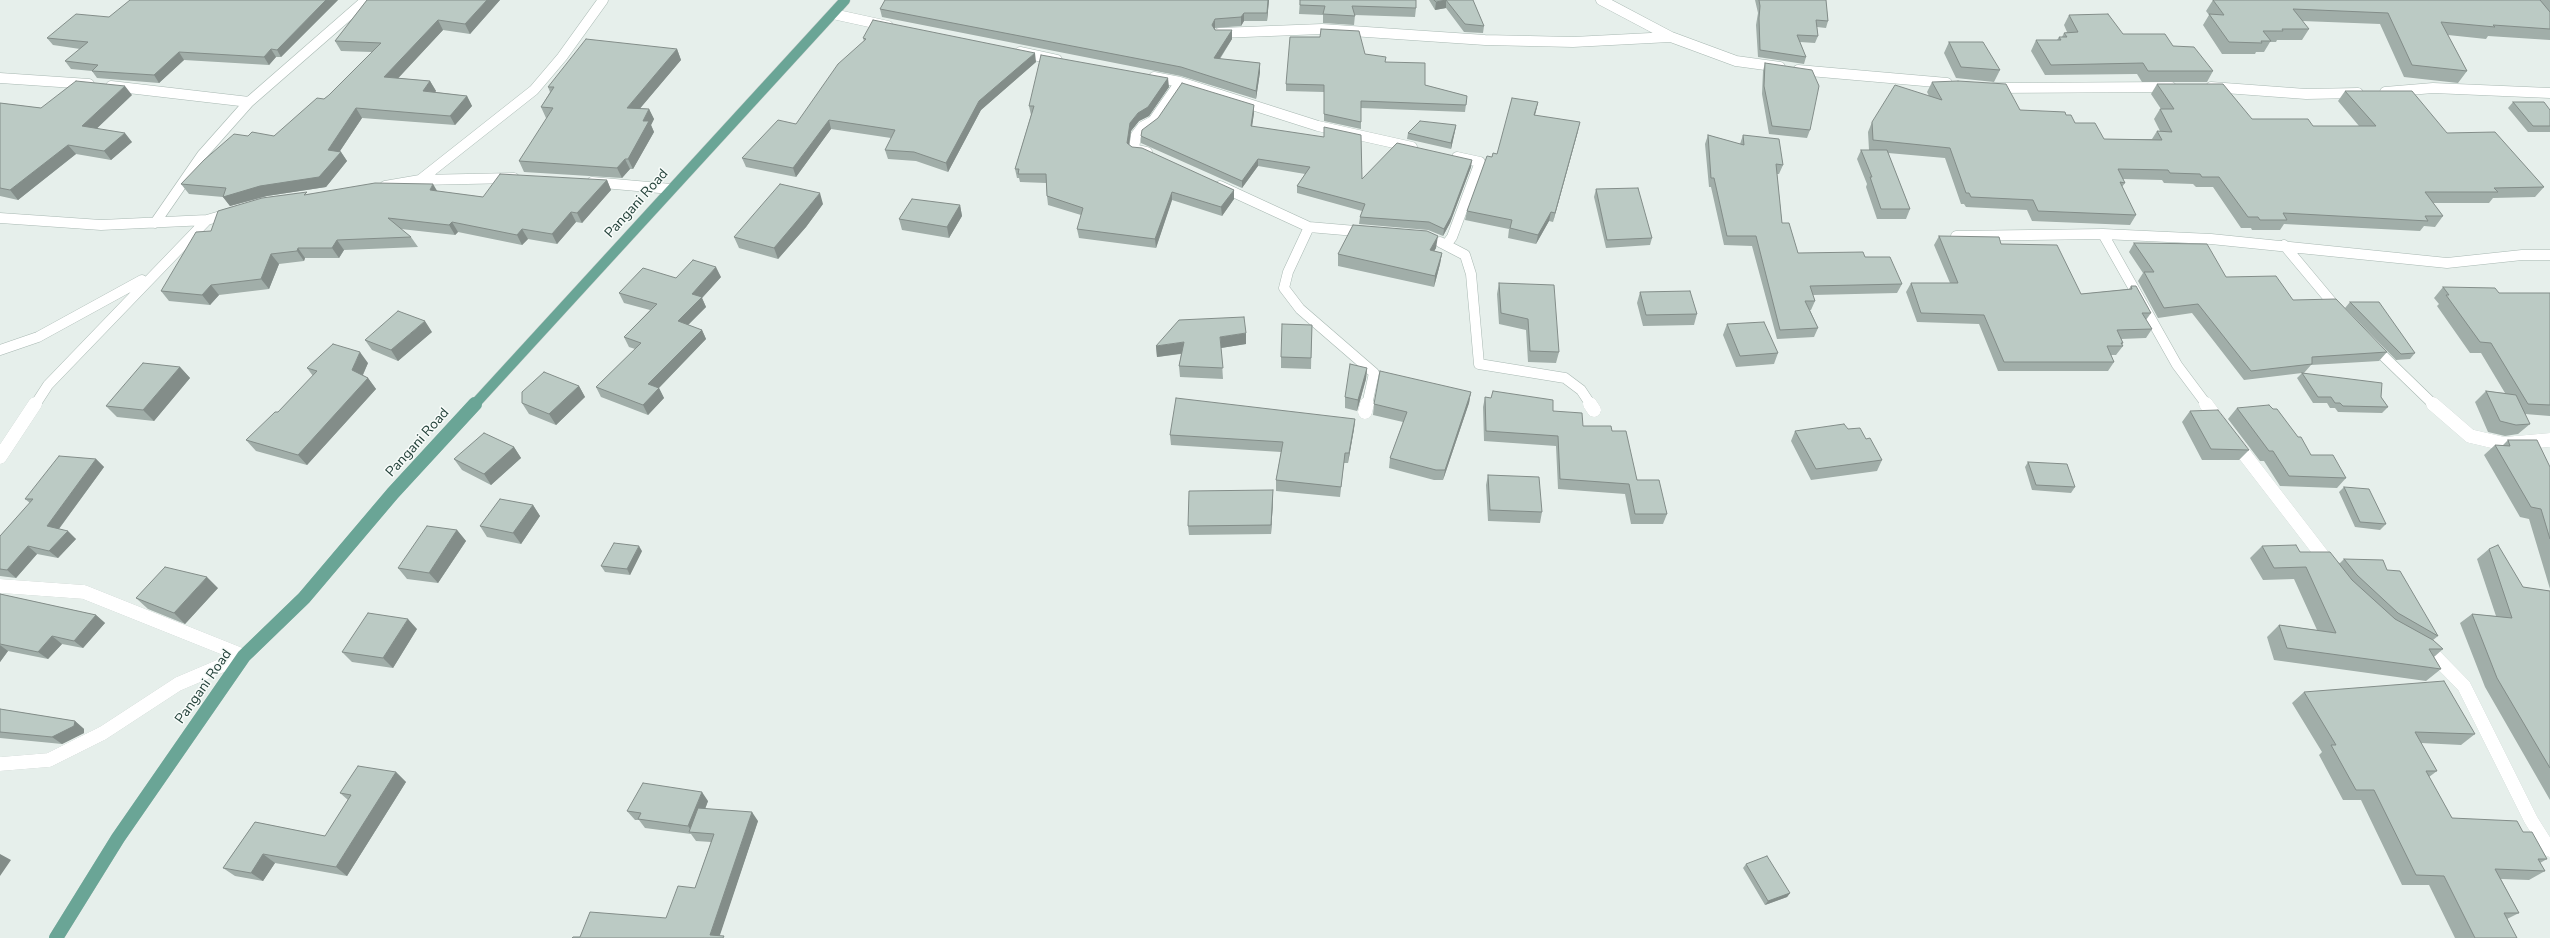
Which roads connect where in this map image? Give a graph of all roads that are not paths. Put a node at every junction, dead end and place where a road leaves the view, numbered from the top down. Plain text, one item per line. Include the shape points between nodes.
1 (366, 0) edge
2 (603, 0) edge
3 (845, 0) edge
4 (1601, 0) edge
5 (833, 14) junction
6 (902, 28) edge
7 (1219, 33) edge
8 (1671, 37) junction
9 (1009, 50) edge
10 (1071, 62) edge
11 (1141, 75) edge
12 (0, 78) edge
13 (1180, 82) junction
14 (1959, 84) edge
15 (1986, 87) edge
16 (2179, 87) edge
17 (2202, 87) edge
18 (2550, 93) edge
19 (249, 102) junction
20 (1422, 149) edge
21 (1445, 154) edge
22 (1158, 156) edge
23 (524, 178) edge
24 (420, 180) junction
25 (584, 182) edge
26 (1211, 182) edge
27 (375, 187) edge
28 (671, 189) junction
29 (245, 209) edge
30 (0, 218) edge
31 (207, 220) junction
32 (155, 223) junction
33 (1309, 227) junction
34 (1380, 233) edge
35 (2103, 234) junction
36 (1428, 236) edge
37 (1956, 236) edge
38 (1446, 245) junction
39 (2284, 245) junction
40 (2550, 255) edge
41 (152, 275) junction
42 (2347, 318) edge
43 (2363, 335) edge
44 (0, 350) edge
45 (1594, 410) dead end
46 (1365, 412) dead end
47 (2550, 440) edge
48 (0, 457) edge
49 (2336, 574) edge
50 (0, 586) edge
51 (2412, 638) edge
52 (244, 656) junction
53 (0, 764) edge
54 (2550, 850) edge
55 (56, 938) edge

1 - 19 street
2 - 24 street via 562,58 534,90
3 - 5 main road, Pangani Road
4 - 8 street
5 - 6 street
5 - 28 main road, Pangani Road
7 - 8 street via 1322,29 1485,40 1573,42
8 - 14 street via 1736,61 1815,72
9 - 10 street
11 - 13 street
12 - 19 street via 91,84
13 - 20 street via 1318,126
13 - 22 street via 1153,121 1142,127 1136,135 1134,149
15 - 16 street
17 - 18 street via 2249,88 2306,94 2374,93 2433,88
19 - 32 street via 202,155
21 - 38 street via 1480,162 1452,237
23 - 24 street
24 - 27 street
25 - 28 street
26 - 33 street
28 - 52 main road, Pangani Road via 393,493 304,598
29 - 31 street
30 - 32 street via 101,225
31 - 32 street
31 - 41 street
33 - 34 street
33 - 46 street via 1288,272 1284,288 1300,309 1374,373
35 - 37 street
35 - 39 street
35 - 49 street via 2177,365
36 - 38 street
38 - 45 street via 1465,255 1476,314 1479,364 1565,378 1581,390
39 - 40 street via 2447,263 2522,255
39 - 42 street
41 - 44 street via 38,337
41 - 48 street via 48,385
43 - 47 street via 2411,385 2470,436 2504,444
50 - 52 street via 84,592
51 - 54 street via 2424,645 2464,686 2531,820
52 - 53 street via 178,684 103,733 49,760
52 - 55 main road, Pangani Road via 118,838

